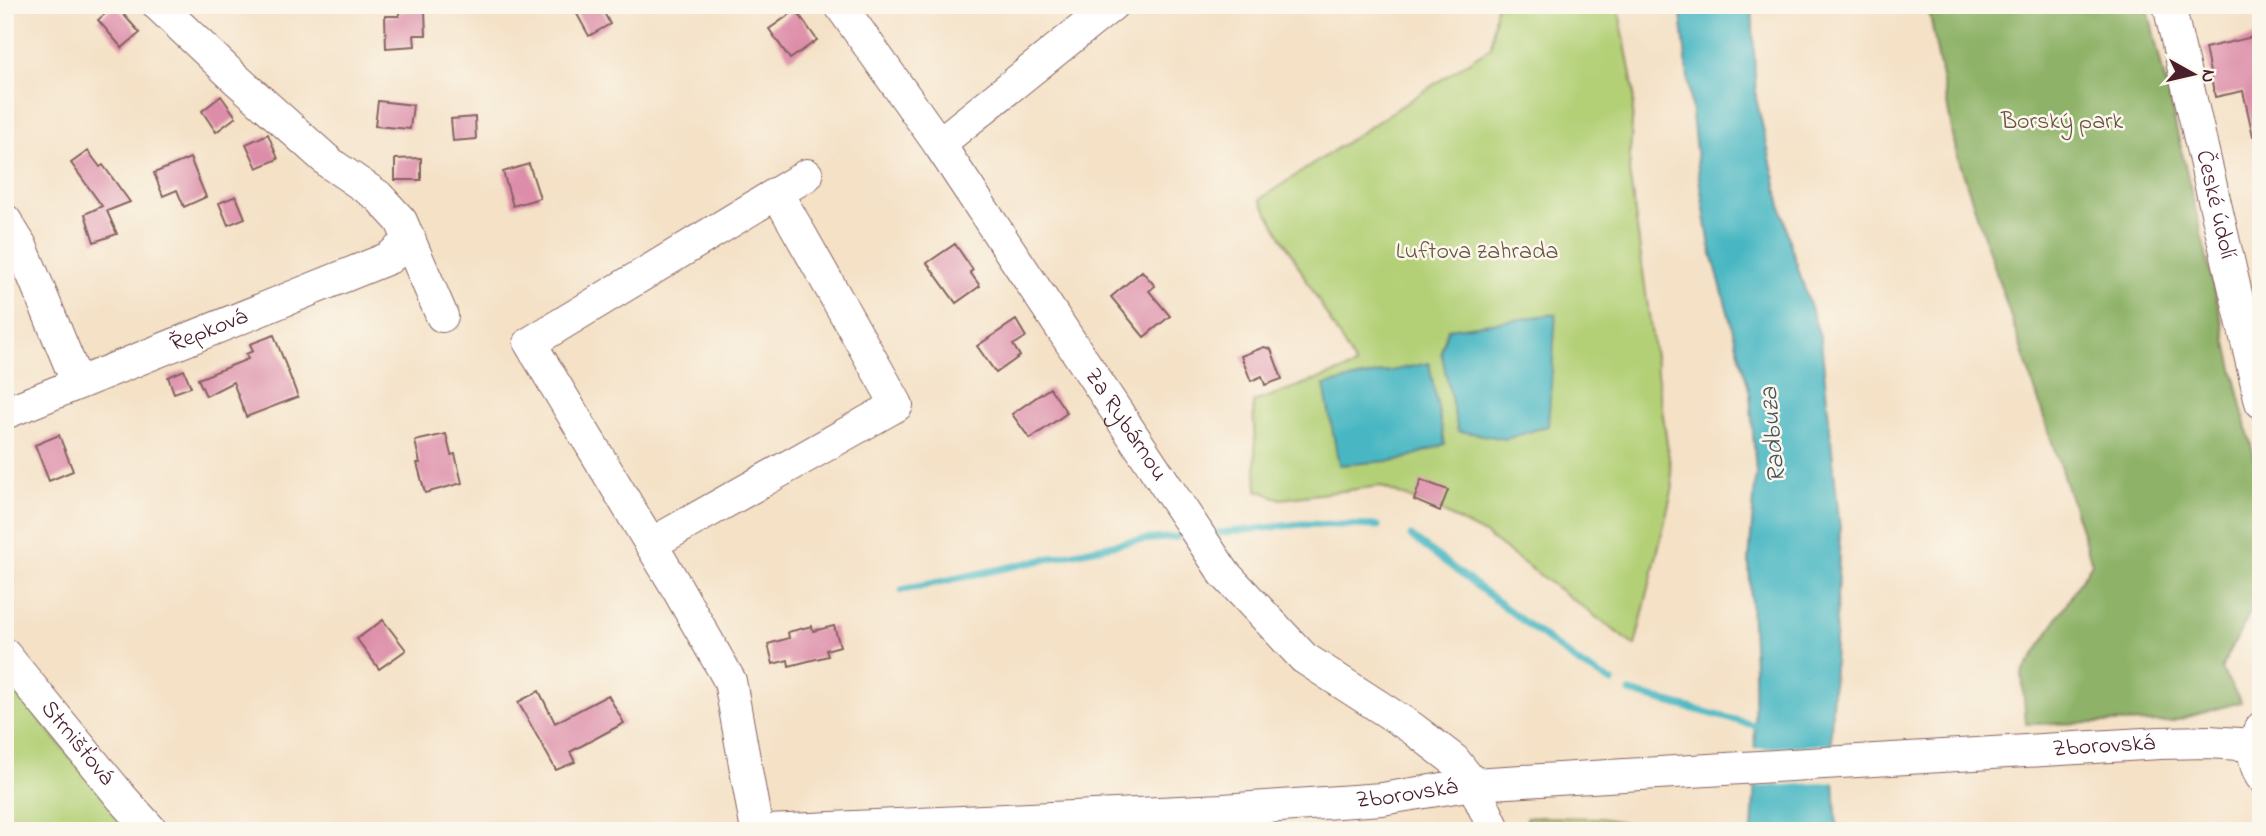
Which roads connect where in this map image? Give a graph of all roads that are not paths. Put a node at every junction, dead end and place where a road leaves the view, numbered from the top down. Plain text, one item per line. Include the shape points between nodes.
1 (158, 5) edge
2 (840, 5) edge
3 (1112, 5) edge
4 (2169, 5) edge
5 (939, 144) junction
6 (807, 175) dead end
7 (777, 193) junction
8 (5, 220) edge
9 (410, 240) junction
10 (442, 316) dead end
11 (76, 382) junction
12 (2261, 402) edge
13 (5, 413) edge
14 (651, 544) junction
15 (5, 654) edge
16 (2258, 737) edge
17 (2261, 776) edge
18 (1473, 784) junction
19 (152, 831) edge
20 (757, 831) edge
21 (768, 831) edge
22 (1495, 831) edge

1 - 9 street via 331,164 378,196 401,220
2 - 5 street, Za Rybárnou
3 - 5 street
4 - 12 street, České údolí
5 - 18 street, Za Rybárnou via 1224,573 1304,658 1412,728 1454,760
6 - 7 street
7 - 14 street via 530,343
7 - 14 street via 897,405
8 - 11 street via 21,246
9 - 10 street
9 - 11 street, Řepková via 388,258
11 - 13 street, Řepková
14 - 20 street via 730,681
15 - 19 street, Strnišťová
16 - 17 street, Zborovská via 2255,762
16 - 18 street, Zborovská
18 - 21 street, Zborovská via 1382,799
18 - 22 street, Za Rybárnou

